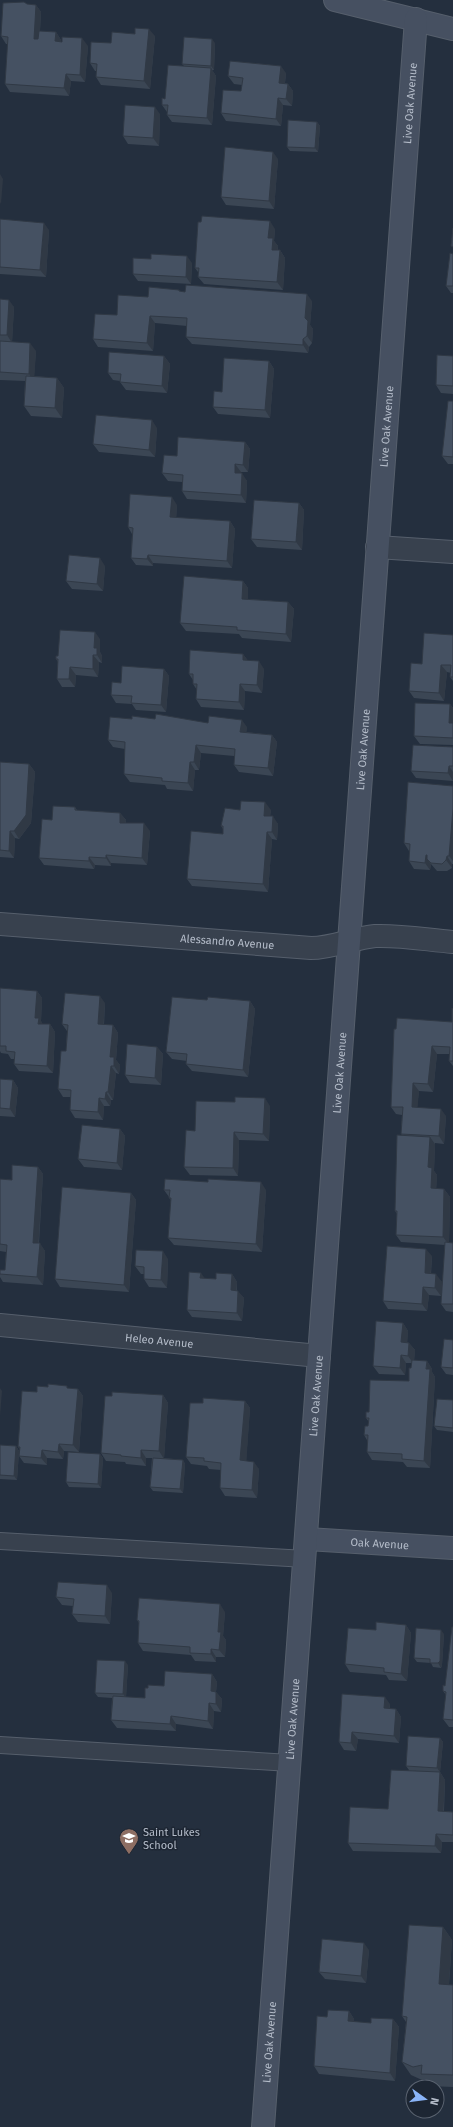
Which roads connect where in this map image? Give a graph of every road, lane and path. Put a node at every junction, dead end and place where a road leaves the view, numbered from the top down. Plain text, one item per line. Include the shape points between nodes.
1 (335, 0) edge
2 (416, 19) junction
3 (453, 29) edge
4 (377, 547) junction
5 (453, 552) edge
6 (0, 924) edge
7 (350, 940) junction
8 (453, 942) edge
9 (0, 1325) edge
10 (319, 1356) junction
11 (0, 1541) edge
12 (453, 1548) edge
13 (306, 1549) junction
14 (0, 1746) edge
15 (290, 1763) junction
16 (263, 2127) edge

1 - 2 street
2 - 3 street
2 - 4 street, Live Oak Avenue
4 - 5 street
4 - 7 street, Live Oak Avenue
6 - 7 street, Alessandro Avenue via 311,948
7 - 8 street, Alessandro Avenue via 375,936
7 - 10 street, Live Oak Avenue
9 - 10 street, Heleo Avenue
10 - 13 street, Live Oak Avenue
11 - 13 lane
12 - 13 street, Oak Avenue
13 - 15 street, Live Oak Avenue
14 - 15 lane
15 - 16 street, Live Oak Avenue

